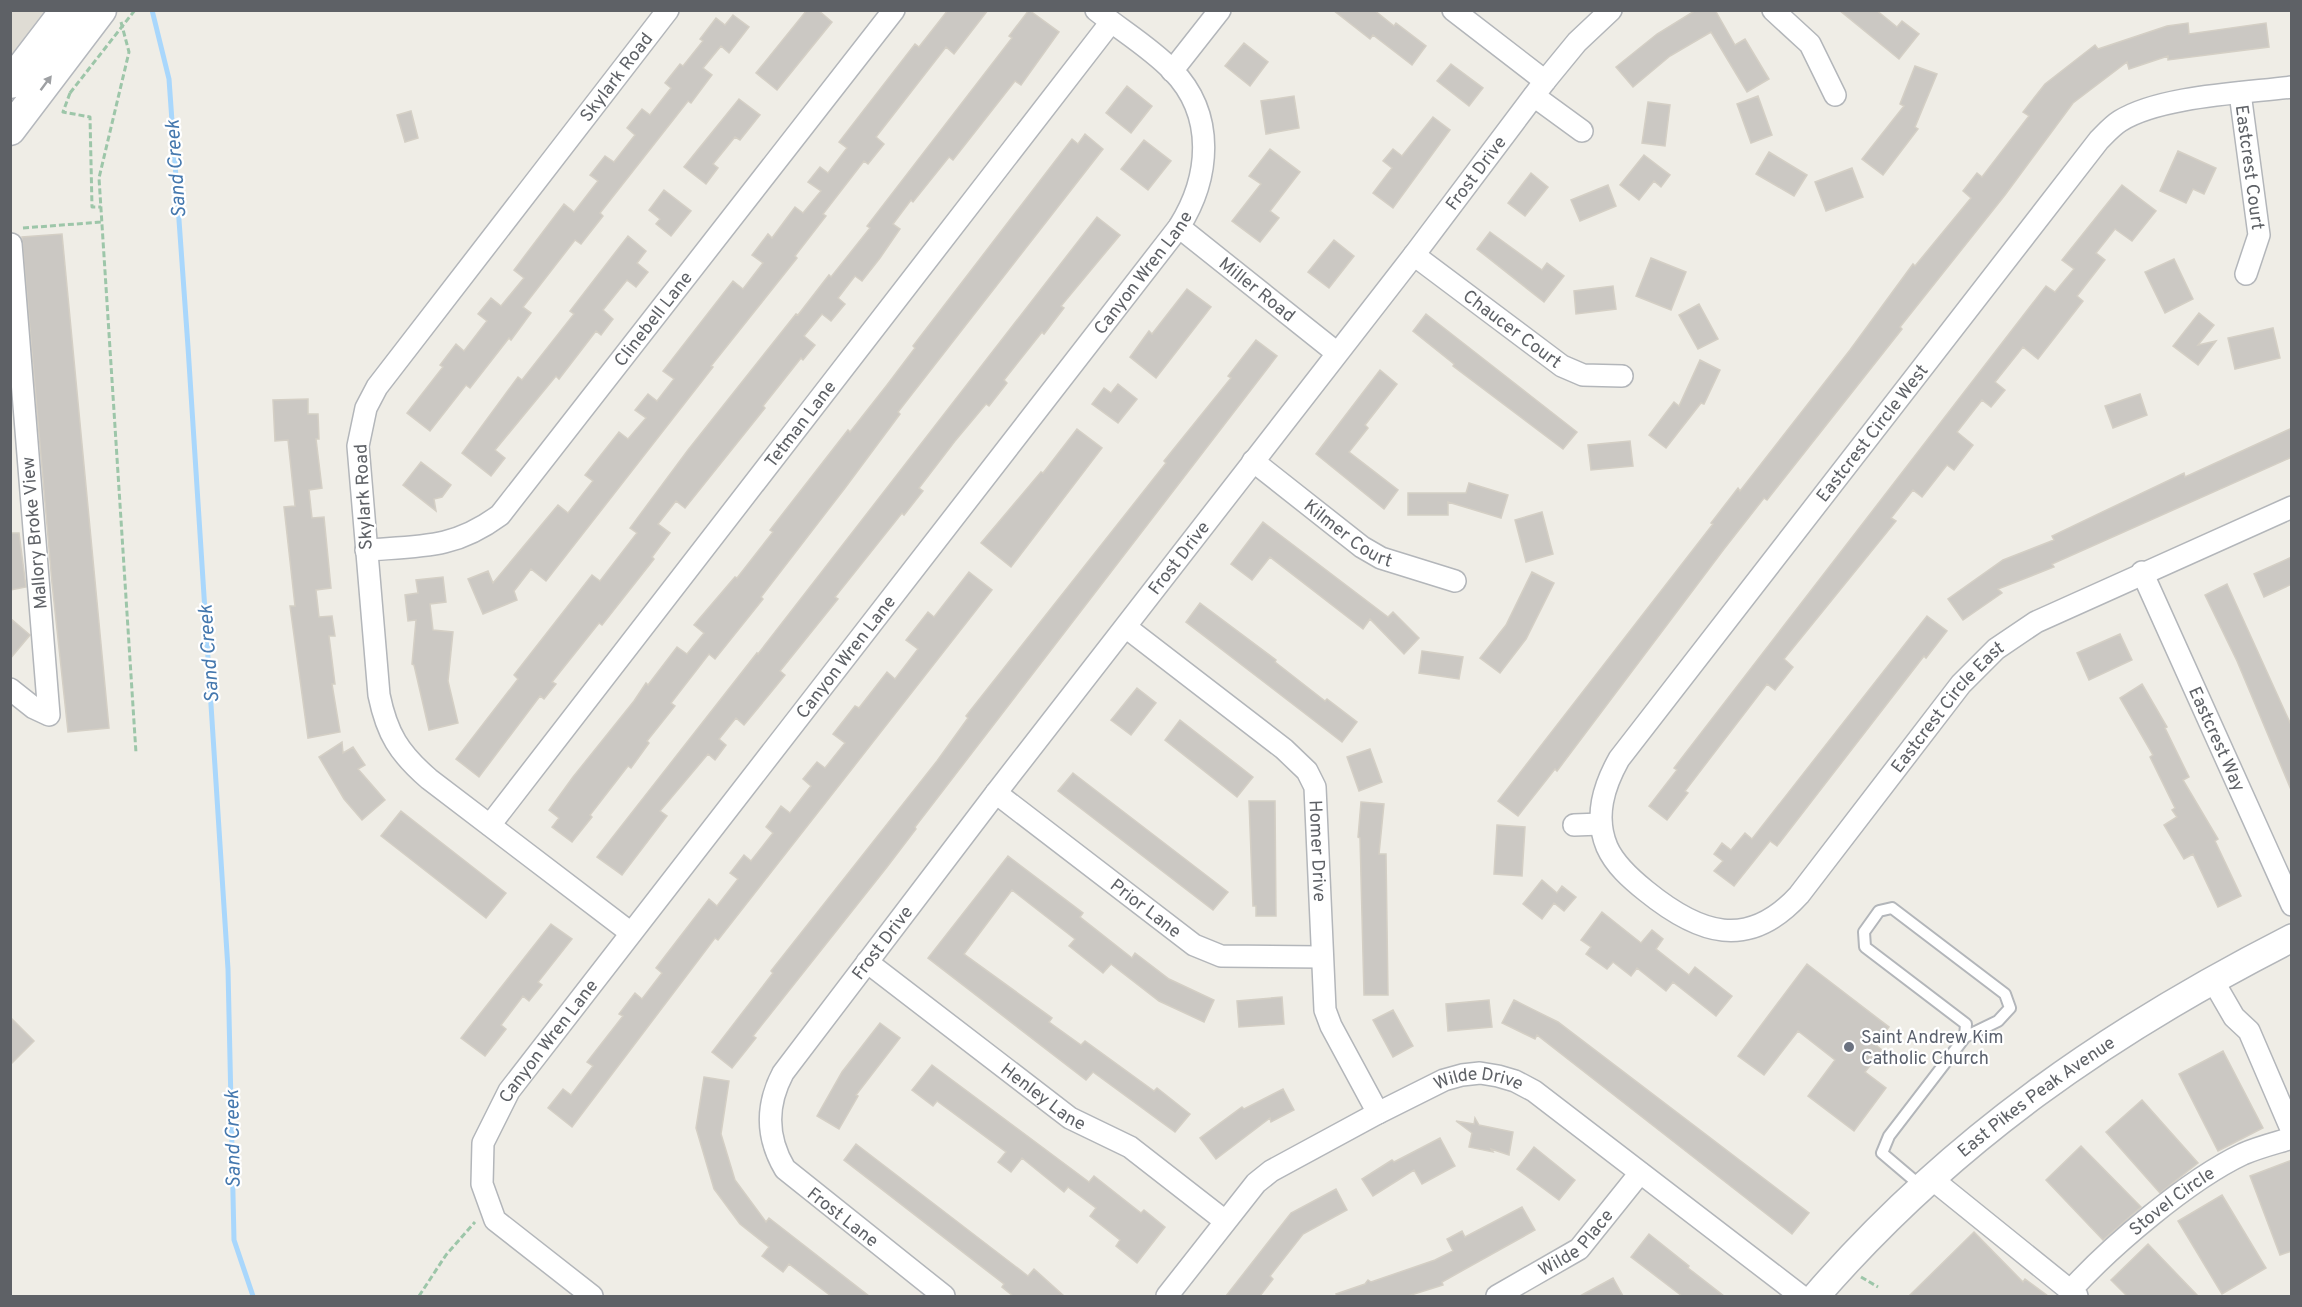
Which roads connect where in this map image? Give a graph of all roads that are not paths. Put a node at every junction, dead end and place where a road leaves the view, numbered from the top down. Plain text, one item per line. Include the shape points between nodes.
1 (668, 10) edge
2 (894, 10) edge
3 (1220, 10) edge
4 (1453, 10) edge
5 (1611, 10) edge
6 (1773, 10) edge
7 (1104, 16) edge
8 (88, 17) edge
9 (1172, 70) junction
10 (10, 83) edge
11 (2292, 87) edge
12 (1540, 88) junction
13 (2240, 93) junction
14 (1835, 95) dead end
15 (10, 130) edge
16 (1582, 131) dead end
17 (1179, 227) junction
18 (11, 244) edge
19 (1414, 255) junction
20 (2246, 274) dead end
21 (1337, 353) junction
22 (1622, 376) dead end
23 (17, 399) edge
24 (1253, 461) junction
25 (2292, 507) edge
26 (366, 550) junction
27 (2142, 572) junction
28 (1455, 581) dead end
29 (1127, 628) junction
30 (10, 688) edge
31 (996, 793) junction
32 (1601, 824) junction
33 (490, 825) junction
34 (1574, 825) dead end
35 (1654, 897) joint
36 (2292, 905) edge
37 (631, 933) junction
38 (2292, 938) edge
39 (1321, 957) junction
40 (867, 962) junction
41 (2212, 979) junction
42 (1965, 1037) junction
43 (1378, 1113) junction
44 (770, 1119) joint
45 (2292, 1131) edge
46 (2292, 1138) edge
47 (1640, 1173) junction
48 (1927, 1183) junction
49 (1225, 1221) junction
50 (2074, 1294) edge
51 (592, 1296) edge
52 (944, 1296) edge
53 (1167, 1296) edge
54 (1497, 1296) edge
55 (1801, 1296) edge
56 (1816, 1296) edge

1 - 26 street, Skylark Road via 377,387 366,408 358,446
2 - 26 street, Clinebell Lane via 500,515 460,539
3 - 9 street
4 - 12 street
5 - 12 street, Frost Drive via 1577,42
6 - 14 street via 1810,44
7 - 9 street, Canyon Wren Lane
7 - 33 street, Tetman Lane
8 - 10 main road
15 -> 8 main road
9 - 17 street, Canyon Wren Lane via 1210,134 1201,183
11 - 13 street, Eastcrest Circle West
12 - 16 street
12 - 19 street, Frost Drive
13 - 20 street, Eastcrest Court via 2259,236
13 - 32 street, Eastcrest Circle West via 2143,111 2119,122 2099,140 1619,759 1602,796
17 - 21 street, Miller Road
17 - 37 street, Canyon Wren Lane
18 - 23 street, Mallory Broke View
19 - 21 street, Frost Drive
19 - 22 street, Chaucer Court via 1562,366 1582,375
21 - 24 street, Frost Drive
23 - 30 street, Mallory Broke View via 49,715
24 - 28 street, Kilmer Court via 1371,553
24 - 29 street, Frost Drive
25 - 27 street, Eastcrest Circle East
26 - 33 street, Skylark Road via 379,695 390,734 411,763
27 - 35 street, Eastcrest Circle East via 2036,622 1977,666 1781,915 1761,925 1721,930 1700,926
27 - 36 street, Eastcrest Way
29 - 31 street, Frost Drive
29 - 39 street, Homer Drive via 1284,748 1306,771 1315,787 1317,804
31 - 39 street, Prior Lane via 1194,945 1221,956
31 - 40 street, Frost Drive
32 - 34 street
32 - 35 street, Eastcrest Circle West via 1618,865
33 - 37 street, Skylark Road
37 - 51 street, Canyon Wren Lane via 509,1091 483,1143 482,1184 495,1220
38 - 41 street, East Pikes Peak Avenue
39 - 43 street, Homer Drive via 1325,1010
40 - 44 street, Frost Drive via 783,1073 775,1089
40 - 49 street, Henley Lane via 1070,1118 1130,1147
41 - 45 street via 2234,1017 2249,1031
41 - 48 street, East Pikes Peak Avenue via 2093,1051 2031,1096
42 - 42 lane via 1966,1024 1865,947 1864,932 1880,911 1892,908 2004,994 2010,1008 1998,1021
42 - 48 lane via 1889,1136 1882,1153
43 - 47 street, Wilde Drive via 1453,1078 1480,1073 1498,1076 1534,1091
43 - 49 street, Wilde Drive via 1271,1171
44 - 52 street, Frost Lane via 775,1152 785,1168
46 - 50 street, Stovel Circle via 2217,1168 2142,1224 2086,1274
47 - 54 street, Wilde Place via 1579,1249
47 - 55 street, Wilde Drive
48 - 50 street, Stovel Circle
48 - 56 street, East Pikes Peak Avenue
49 - 53 street, Wilde Drive

